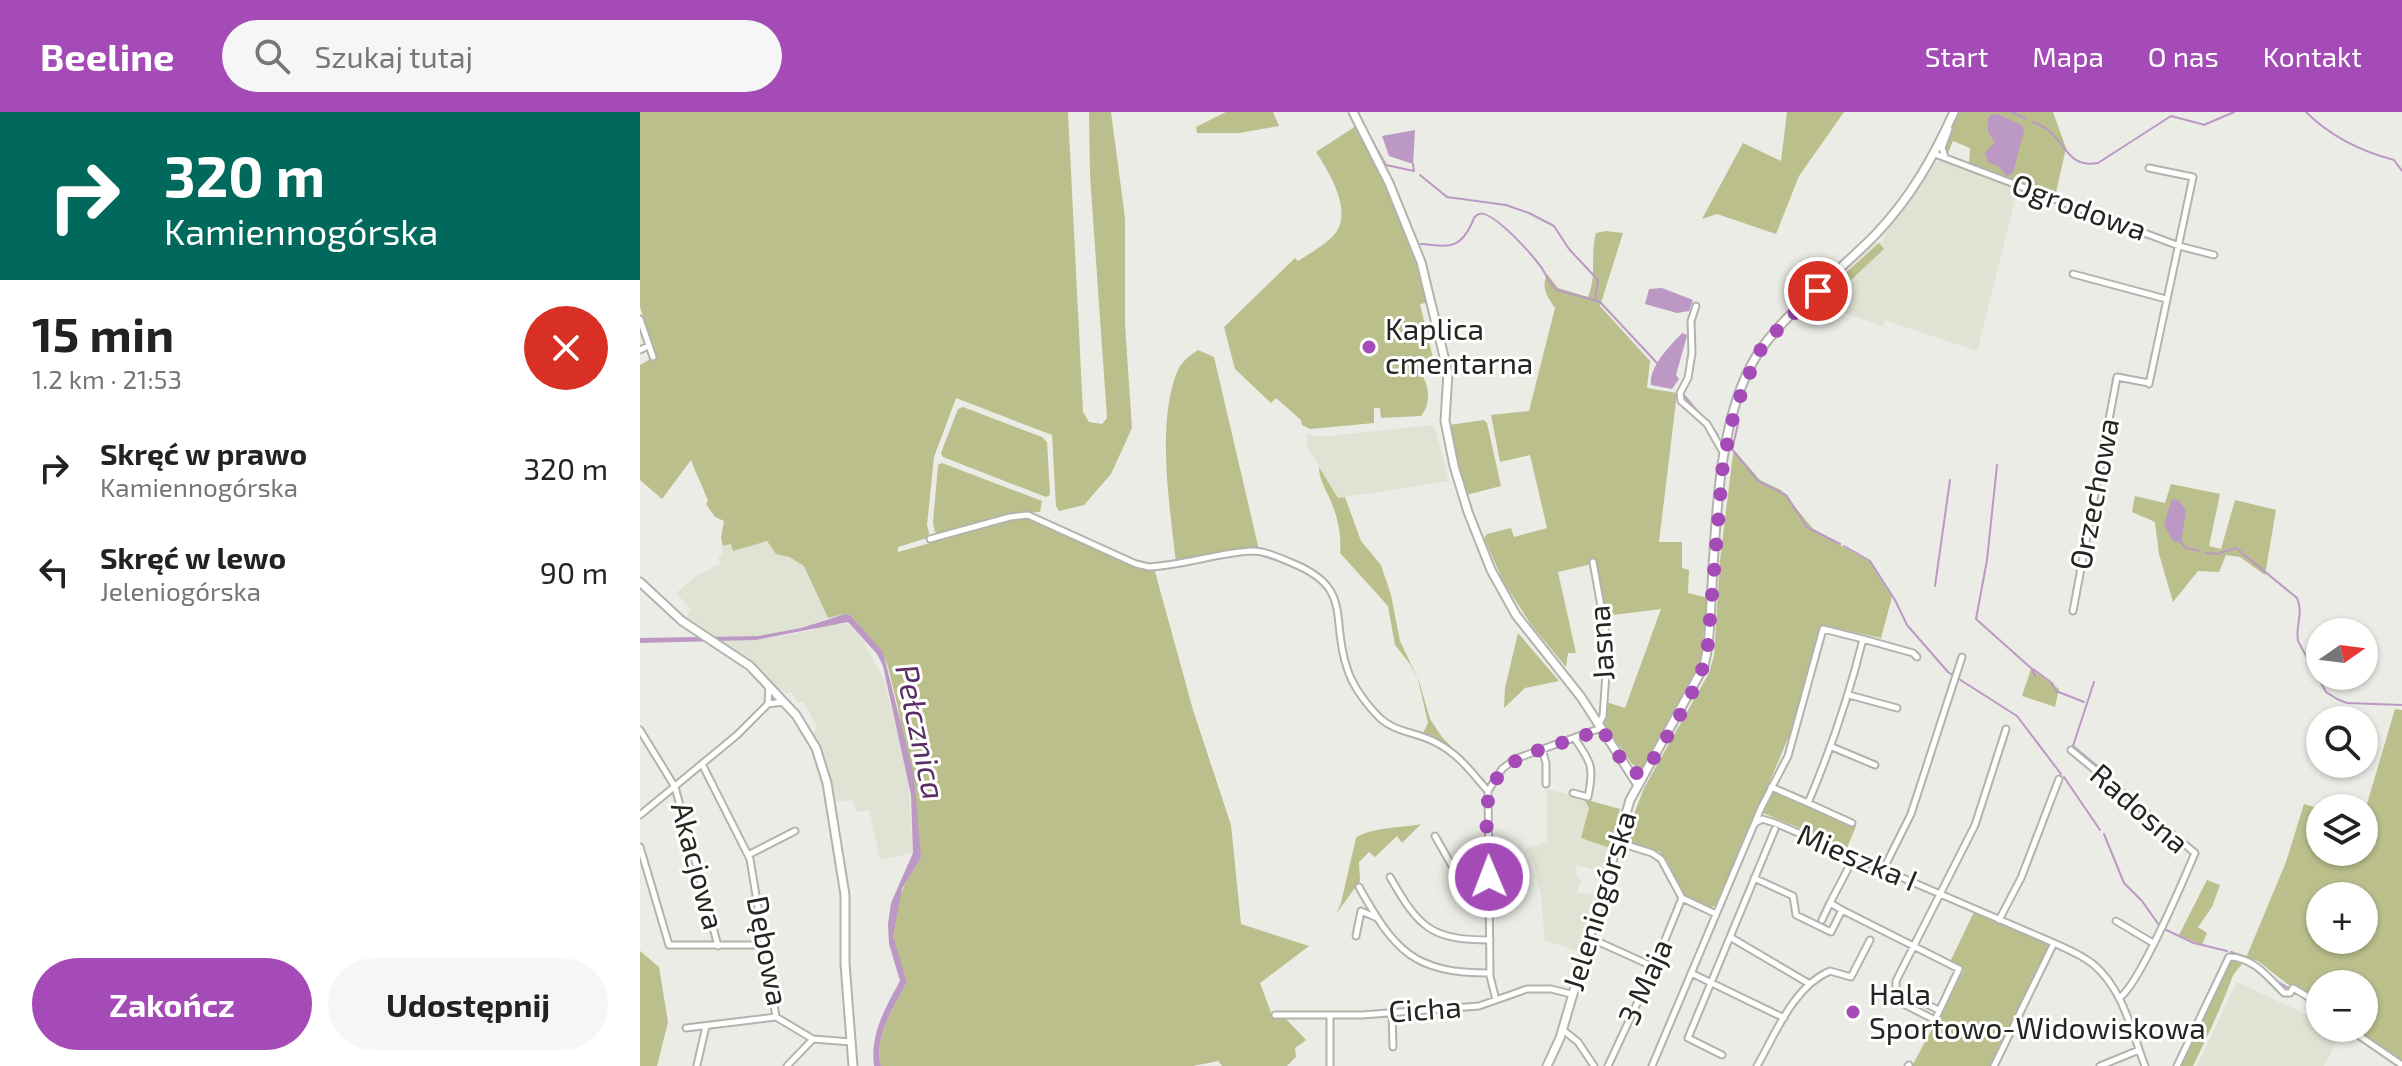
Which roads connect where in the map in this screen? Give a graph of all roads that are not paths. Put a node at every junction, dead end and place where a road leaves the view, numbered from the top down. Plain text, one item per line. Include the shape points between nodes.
1 (1353, 112) edge
2 (1953, 115) edge
3 (1935, 154) junction
4 (1946, 158) junction
5 (2149, 168) dead end
6 (2179, 246) junction
7 (2214, 255) dead end
8 (2073, 274) dead end
9 (2166, 299) junction
10 (1696, 306) dead end
11 (640, 319) edge
12 (648, 346) junction
13 (640, 350) edge
14 (653, 357) dead end
15 (1724, 454) junction
16 (930, 539) dead end
17 (1593, 562) dead end
18 (640, 582) edge
19 (2073, 611) dead end
20 (1863, 639) junction
21 (1917, 657) dead end
22 (1962, 657) dead end
23 (769, 686) junction
24 (1849, 695) junction
25 (784, 702) junction
26 (768, 704) junction
27 (1897, 708) dead end
28 (1600, 726) junction
29 (2006, 729) dead end
30 (640, 730) edge
31 (1575, 739) junction
32 (1832, 747) junction
33 (1542, 749) junction
34 (2071, 750) dead end
35 (702, 764) junction
36 (1875, 765) dead end
37 (1628, 770) junction
38 (1646, 771) junction
39 (2059, 779) dead end
40 (1546, 784) dead end
41 (1638, 785) junction
42 (675, 787) junction
43 (1771, 787) junction
44 (1488, 791) junction
45 (1573, 793) dead end
46 (1808, 803) junction
47 (640, 815) edge
48 (1755, 823) junction
49 (1852, 823) dead end
50 (1775, 829) dead end
51 (795, 831) dead end
52 (1435, 836) dead end
53 (1617, 842) junction
54 (640, 847) edge
55 (748, 855) junction
56 (1854, 857) junction
57 (1883, 870) junction
58 (1390, 877) dead end
59 (1754, 878) junction
60 (1489, 882) junction
61 (1359, 887) dead end
62 (1940, 894) junction
63 (1682, 898) junction
64 (1830, 903) junction
65 (1842, 910) junction
66 (1716, 914) junction
67 (1377, 919) junction
68 (1822, 920) dead end
69 (1999, 920) junction
70 (2116, 921) dead end
71 (1356, 936) dead end
72 (1588, 937) junction
73 (1730, 937) junction
74 (1490, 940) junction
75 (1870, 940) dead end
76 (2054, 943) junction
77 (2153, 943) junction
78 (764, 945) junction
79 (718, 946) junction
80 (1914, 946) junction
81 (1654, 967) junction
82 (1490, 973) junction
83 (1691, 973) junction
84 (1711, 983) junction
85 (1809, 983) junction
86 (1571, 994) junction
87 (2306, 996) edge
88 (1890, 997) dead end
89 (2119, 998) junction
90 (1496, 1000) junction
91 (1939, 1010) junction
92 (1392, 1013) junction
93 (1275, 1015) dead end
94 (1330, 1015) junction
95 (776, 1017) junction
96 (1784, 1018) junction
97 (706, 1026) junction
98 (686, 1028) dead end
99 (1562, 1030) junction
100 (813, 1039) junction
101 (851, 1042) junction
102 (2368, 1042) edge
103 (1393, 1047) dead end
104 (2139, 1050) junction
105 (1722, 1055) dead end
106 (697, 1065) edge
107 (2402, 1065) edge
108 (787, 1066) edge
109 (853, 1066) edge
110 (1330, 1066) edge
111 (1547, 1066) edge
112 (1594, 1066) edge
113 (1608, 1066) edge
114 (1652, 1066) edge
115 (1757, 1066) edge
116 (1994, 1066) edge
117 (2100, 1066) edge
118 (2145, 1066) edge
119 (2177, 1066) edge

1 - 28 street via 1421,262 1448,373 1447,434 1473,527 1516,615
2 - 3 street, Jeleniogórska
2 - 4 street via 1942,148
3 - 4 street, Ogrodowa
3 - 15 street, Jeleniogórska via 1895,212 1758,353
4 - 6 street, Ogrodowa
5 - 6 street via 2193,177
6 - 7 street, Ogrodowa
6 - 9 street
8 - 9 street
9 - 19 street, Orzechowa via 2149,384 2117,377
10 - 15 street via 1681,401 1707,424
11 - 12 street
12 - 13 street
12 - 14 street
15 - 38 street, Jeleniogórska via 1707,655
16 - 44 street via 1028,515 1149,567 1253,551 1301,566 1330,587 1347,669 1376,715 1452,752
17 - 28 street, Jasna via 1609,661
18 - 23 street via 682,621 750,666
20 - 21 street
20 - 24 street
20 - 43 street via 1823,629 1788,756
22 - 57 street via 1911,814
23 - 25 street
23 - 26 street
24 - 27 street
24 - 32 street
25 - 26 street
25 - 101 street via 812,740 827,783 846,901
26 - 35 street
28 - 31 street
28 - 37 street
29 - 62 street via 1975,825
30 - 42 street, Akacjowa
31 - 33 street
31 - 45 street via 1590,759 1593,775 1588,797
32 - 36 street
32 - 46 street
33 - 40 street
33 - 44 street via 1510,762
34 - 77 street, Radosna via 2195,853
35 - 42 street
35 - 55 street, Dębowa
37 - 38 street
37 - 41 street
38 - 41 street, Jeleniogórska
39 - 69 street
41 - 53 street, Jeleniogórska
42 - 47 street
42 - 79 street, Akacjowa
43 - 46 street
43 - 48 street
44 - 60 street
46 - 49 street
48 - 56 street, Mieszka I via 1767,819
48 - 66 street, Mieszka I
50 - 59 street
51 - 55 street, Dębowa
52 - 60 street via 1460,880
53 - 63 street via 1661,859
53 - 72 street, Jeleniogórska
54 - 79 street via 669,945
55 - 78 street, Dębowa
56 - 57 street, Mieszka I
56 - 64 street
57 - 62 street, Mieszka I
58 - 74 street via 1429,929 1453,939
59 - 65 street via 1793,896 1796,915 1831,932
59 - 73 street
60 - 74 street
61 - 67 street
62 - 69 street, Mieszka I
62 - 80 street
63 - 66 street
63 - 81 street, 3 Maja
64 - 65 street
64 - 68 street
65 - 80 street
66 - 83 street, Mieszka I
67 - 71 street via 1361,911
67 - 82 street via 1391,939 1422,962 1453,972
69 - 76 street, Mieszka I
70 - 77 street
72 - 81 street
72 - 86 street, Jeleniogórska
73 - 84 street
73 - 85 street
74 - 82 street
75 - 85 street via 1851,977 1830,971
76 - 89 street, Mieszka I via 2095,966
76 - 116 street
77 - 89 street, Radosna via 2128,992
78 - 79 street
78 - 95 street, Dębowa
80 - 91 street via 1896,989
80 - 91 street via 1959,969
81 - 113 street, 3 Maja
82 - 90 street
83 - 84 street
83 - 114 street, Mieszka I
84 - 96 street
84 - 105 street via 1688,1038
85 - 96 street
86 - 90 street, Cicha via 1527,989
86 - 99 street, Jeleniogórska
87 - 119 street via 2293,988 2284,993 2254,964 2229,957
88 - 91 street via 1935,1020
89 - 104 street, Mieszka I
90 - 92 street, Cicha
92 - 94 street, Cicha
92 - 103 street
93 - 94 street, Cicha
94 - 110 street
95 - 97 street
95 - 100 street, Dębowa
96 - 115 street
97 - 98 street
97 - 106 street
99 - 111 street, Jeleniogórska
99 - 112 street
100 - 101 street, Dębowa
100 - 108 street
101 - 109 street
102 - 107 street
104 - 117 street
104 - 118 street, Mieszka I

